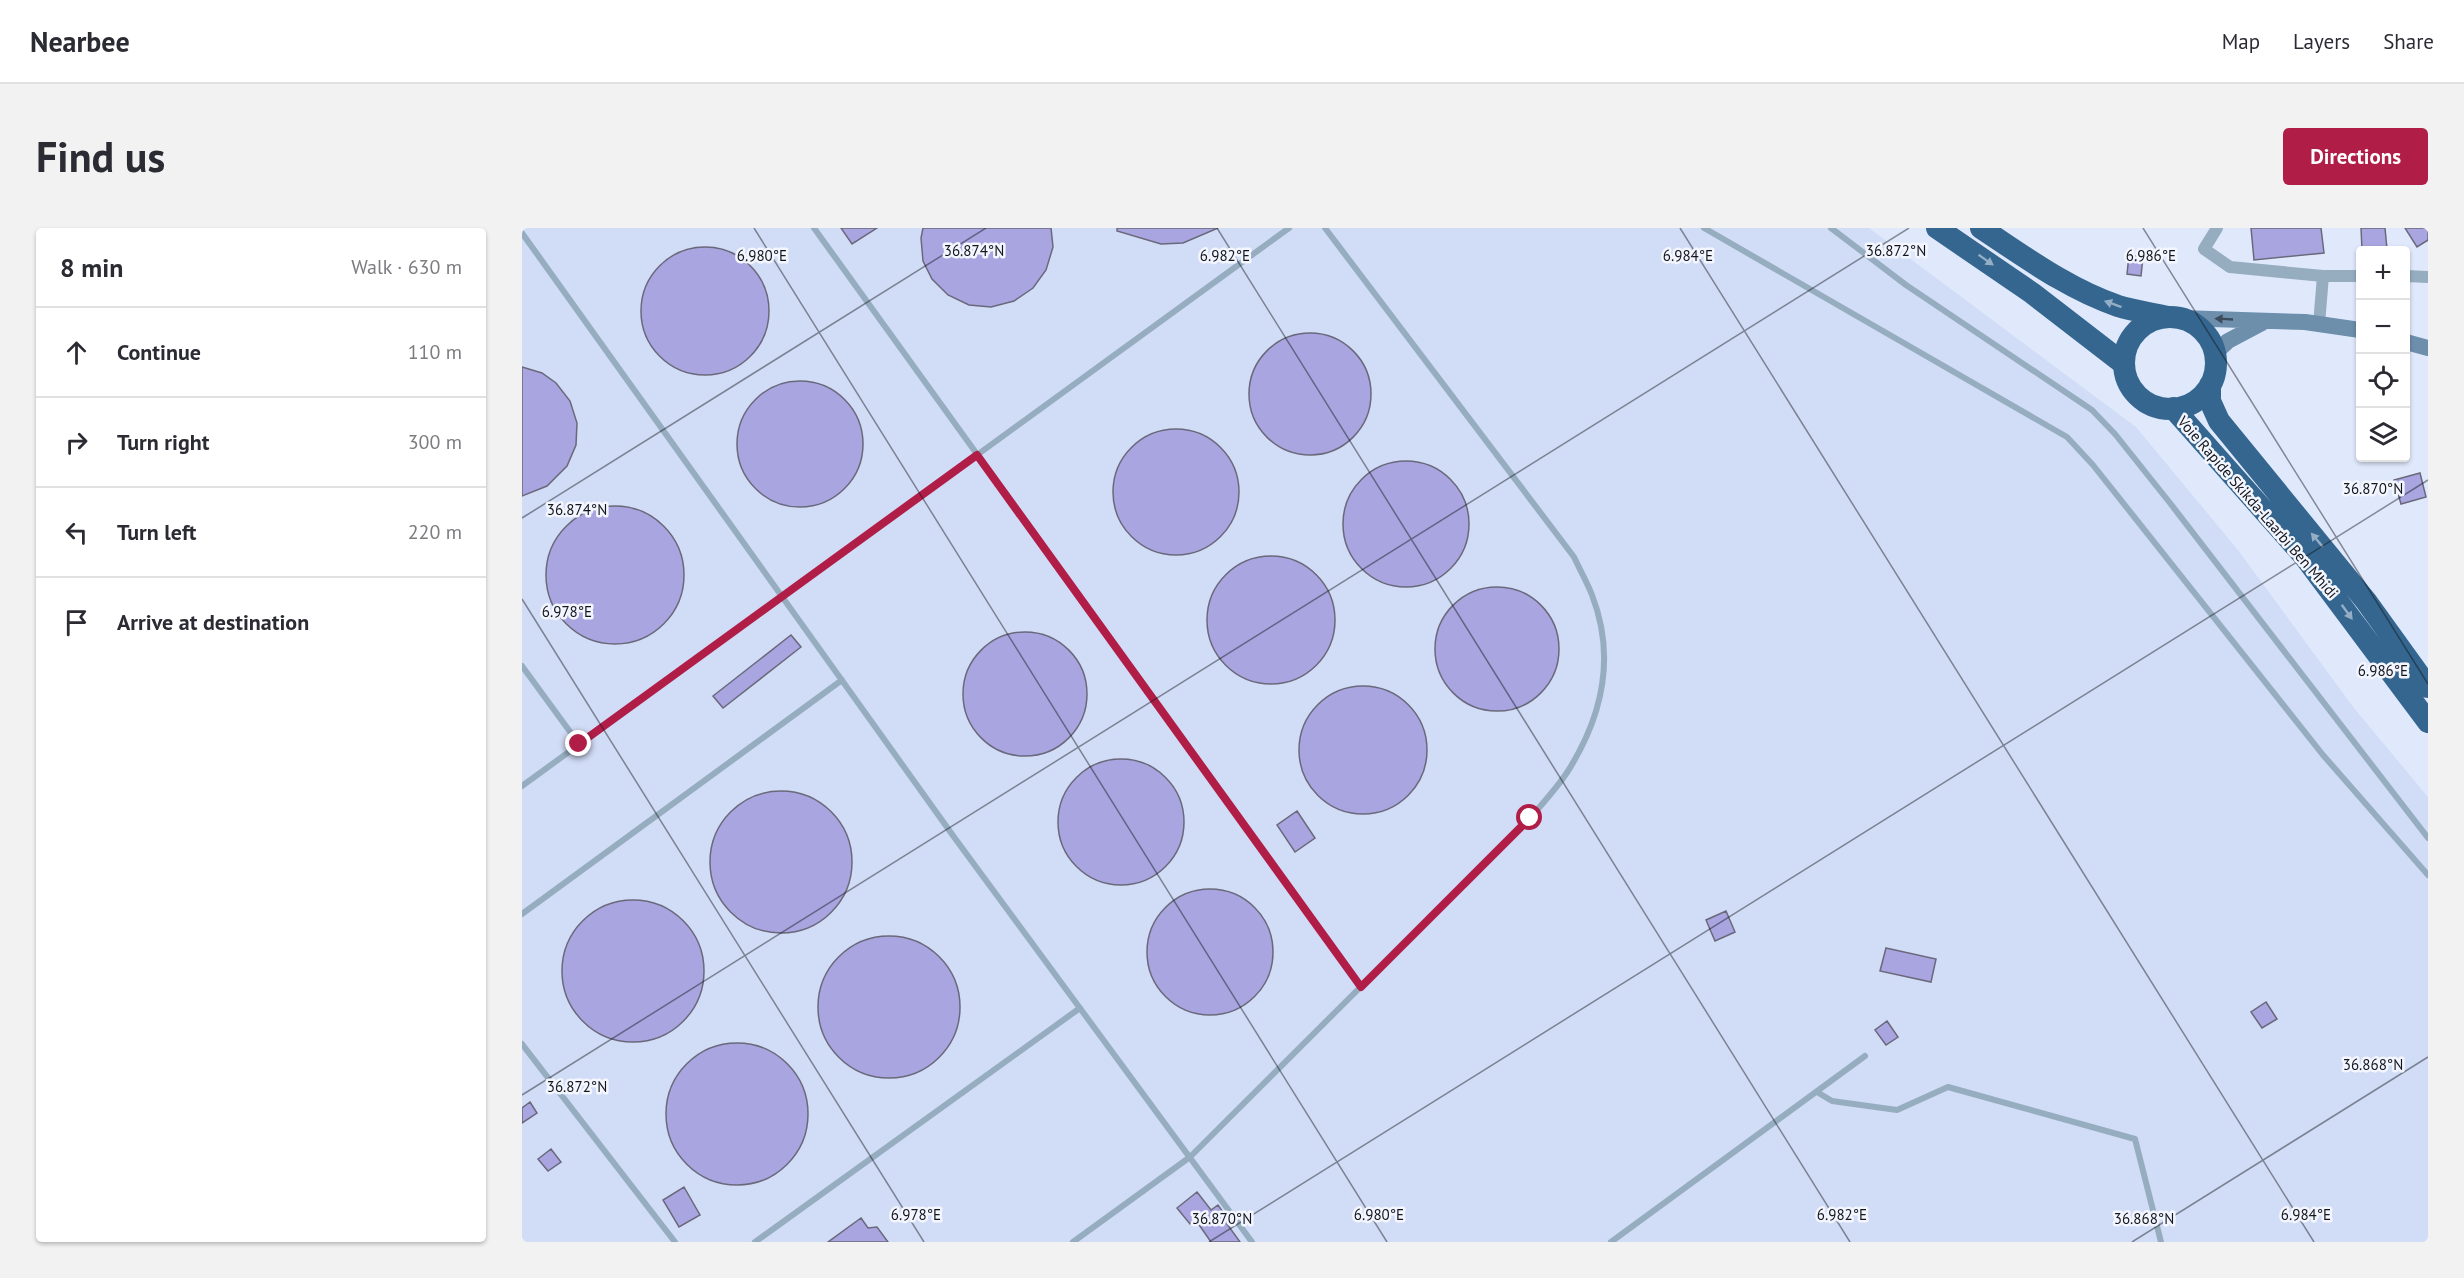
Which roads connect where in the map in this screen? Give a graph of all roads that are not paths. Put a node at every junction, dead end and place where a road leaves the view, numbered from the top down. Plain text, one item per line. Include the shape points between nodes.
1 (814, 228) edge
2 (1289, 228) edge
3 (1325, 228) edge
4 (1704, 228) edge
5 (1831, 228) edge
6 (1937, 228) edge
7 (1981, 228) edge
8 (2217, 228) edge
9 (522, 233) edge
10 (2323, 276) junction
11 (2356, 276) edge
12 (2410, 276) edge
13 (2428, 277) edge
14 (2176, 318) junction
15 (2266, 321) junction
16 (2319, 324) junction
17 (2356, 329) edge
18 (2410, 343) edge
19 (2428, 348) edge
20 (2214, 353) junction
21 (2124, 364) junction
22 (2210, 385) junction
23 (2173, 408) junction
24 (977, 455) junction
25 (782, 597) junction
26 (522, 666) edge
27 (842, 680) junction
28 (2428, 687) edge
29 (2428, 722) edge
30 (579, 744) junction
31 (522, 786) edge
32 (2428, 838) edge
33 (2428, 875) edge
34 (522, 914) edge
35 (1361, 987) junction
36 (1080, 1008) junction
37 (522, 1044) edge
38 (1865, 1056) dead end
39 (1817, 1092) junction
40 (1190, 1157) junction
41 (675, 1242) edge
42 (755, 1242) edge
43 (1073, 1242) edge
44 (1252, 1242) edge
45 (1611, 1242) edge
46 (2161, 1242) edge

1 - 24 lane
2 - 24 lane
3 - 35 lane via 1574,557 1593,596 1604,642 1603,690 1588,736 1567,774 1530,818
4 - 33 lane via 2067,437 2323,755
5 - 32 lane via 1906,285 2092,410 2170,503
6 -> 21 highway via 2032,293
14 -> 7 highway via 2102,300 2044,269
8 - 10 street via 2204,249 2229,267
9 - 25 lane
10 - 11 street
10 - 16 street
12 - 13 street
15 -> 14 main road
14 - 20 highway via 2199,327
14 - 21 highway via 2159,318 2141,327 2128,344
15 - 16 main road
15 - 20 main road
16 - 17 main road
18 - 19 main road
20 - 22 highway via 2216,364
21 - 23 highway via 2135,393 2152,405
22 - 23 highway via 2194,401
28 -> 22 highway, Voie Rapide Skikda-Laarbi Ben Mhidi via 2366,601 2219,421 2210,401
23 -> 29 highway, Voie Rapide Skikda-Laarbi Ben Mhidi via 2304,556
24 - 25 lane
24 - 35 lane
25 - 27 lane
25 - 30 lane
26 - 30 lane
27 - 34 lane
27 - 36 lane
30 - 31 lane
35 - 40 lane
36 - 40 lane
36 - 42 lane
37 - 41 lane
38 - 39 lane
39 - 45 lane
39 - 46 lane via 1832,1101 1897,1110 1948,1087 2135,1139
40 - 43 lane
40 - 44 lane

